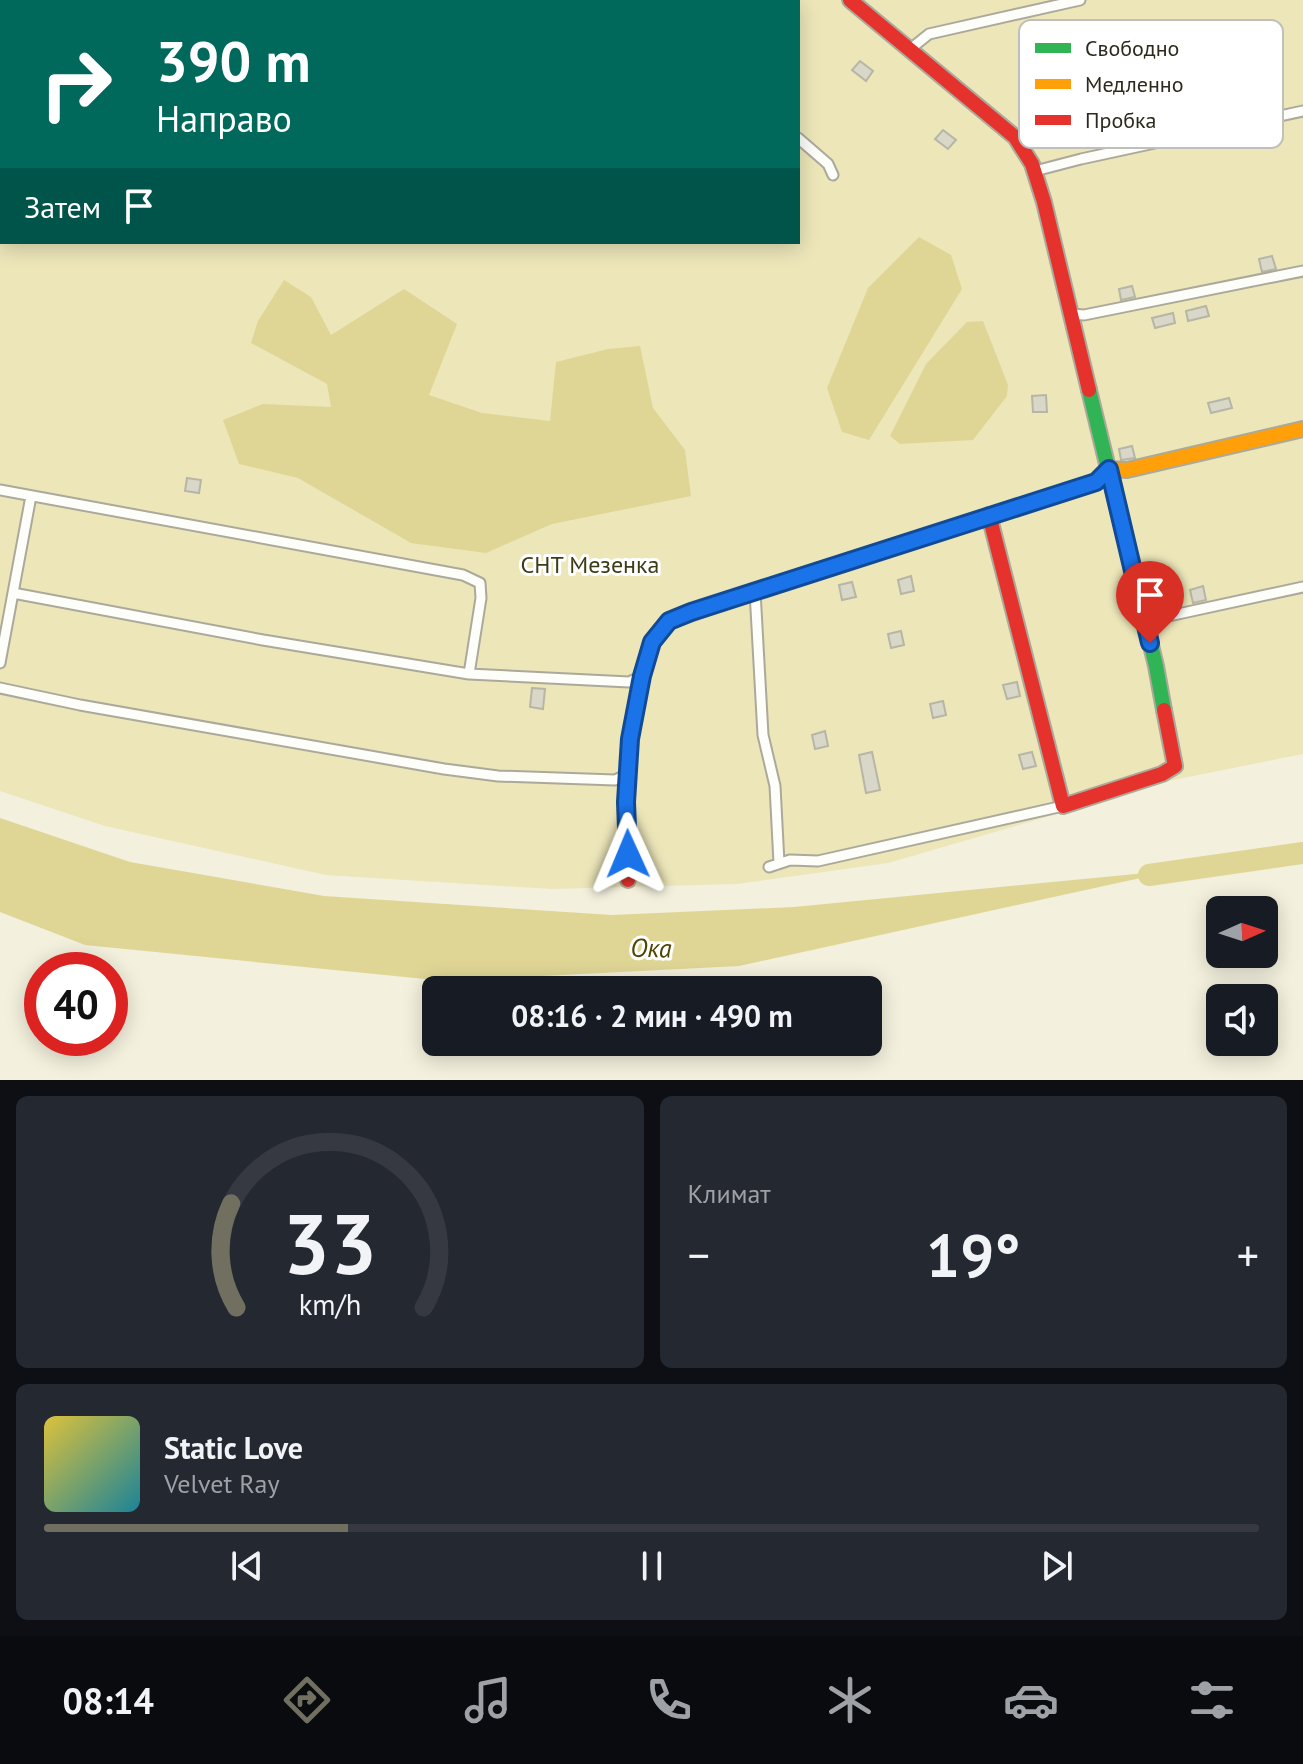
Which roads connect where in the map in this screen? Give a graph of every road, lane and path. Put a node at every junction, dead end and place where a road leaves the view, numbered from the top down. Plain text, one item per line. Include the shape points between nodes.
1 (850, 0) edge
2 (1080, 0) edge
3 (909, 50) junction
4 (1303, 111) edge
5 (1283, 115) edge
6 (800, 140) edge
7 (1019, 143) edge
8 (1022, 148) edge
9 (1132, 148) edge
10 (1035, 171) junction
11 (833, 175) dead end
12 (1303, 271) edge
13 (1071, 314) junction
14 (1303, 429) edge
15 (1109, 469) junction
16 (0, 490) edge
17 (31, 496) junction
18 (989, 515) junction
19 (1303, 587) edge
20 (755, 591) junction
21 (13, 593) junction
22 (1145, 619) junction
23 (0, 663) edge
24 (469, 674) junction
25 (642, 676) junction
26 (0, 688) edge
27 (628, 774) junction
28 (1063, 806) junction
29 (628, 880) dead end

1 - 3 street
2 - 3 street via 929,34
3 - 7 street
4 - 5 street
6 - 11 street
8 - 10 street
9 - 10 street
10 - 13 street
12 - 13 street
13 - 15 street
14 - 15 street via 1127,470
15 - 18 street via 1096,482
15 - 22 street
16 - 17 street
17 - 21 street
17 - 24 street via 463,575 480,583 481,598
18 - 20 street
18 - 28 street
19 - 22 street
20 - 25 street via 669,621 652,642
20 - 28 street via 763,735 775,786 774,865 818,861
21 - 23 street
21 - 24 street
22 - 28 street via 1175,766
24 - 25 street via 629,682
25 - 27 street
26 - 27 street via 444,769 615,780
27 - 29 street

